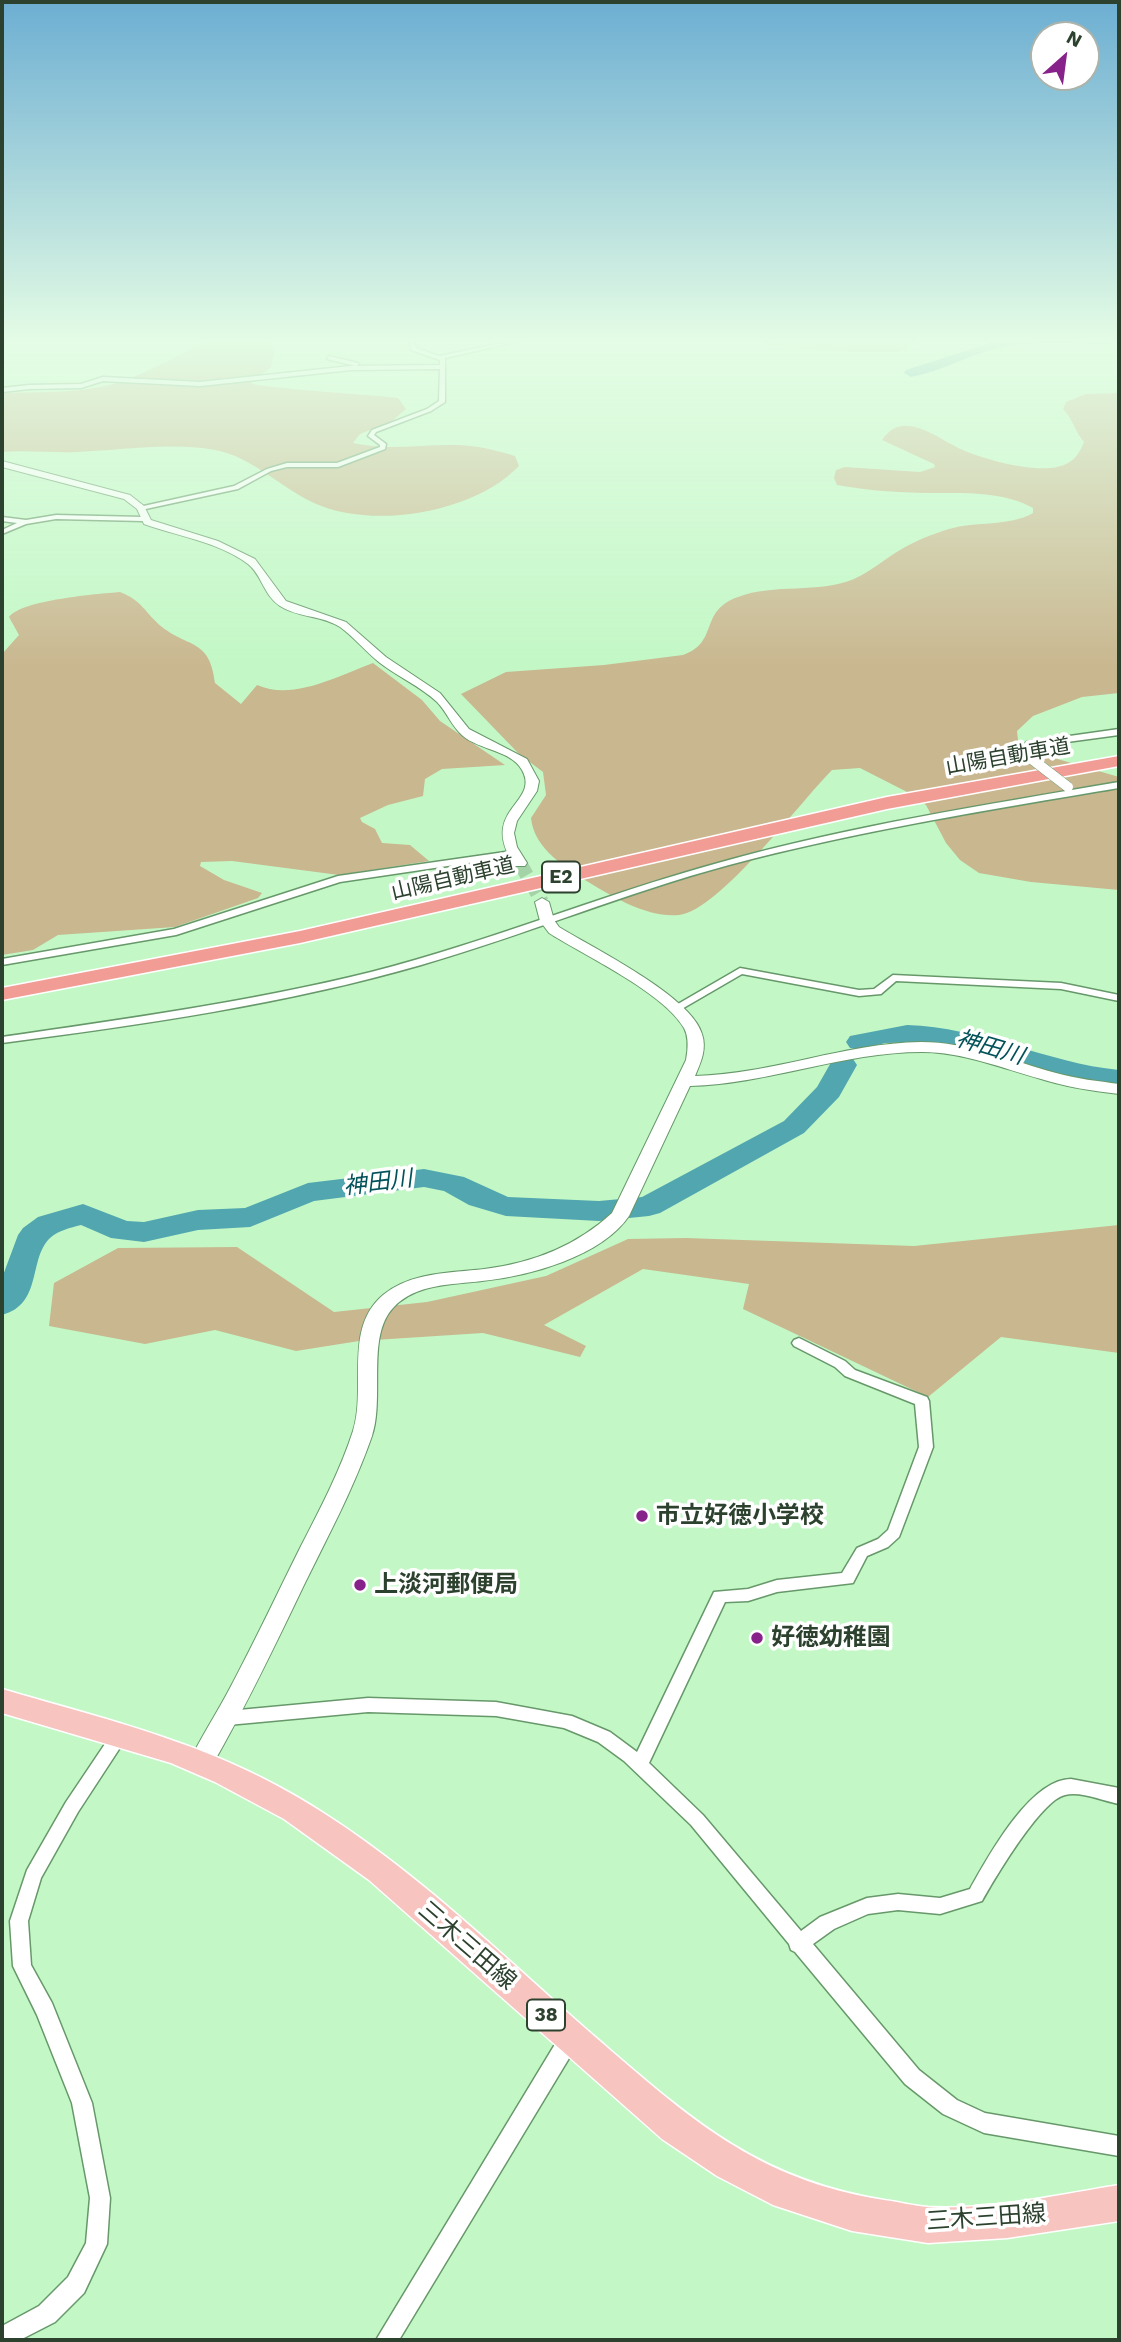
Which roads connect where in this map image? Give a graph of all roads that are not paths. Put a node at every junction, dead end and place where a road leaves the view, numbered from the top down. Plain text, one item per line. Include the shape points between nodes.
1 (380, 449) edge
2 (2, 464) edge
3 (142, 513) junction
4 (2, 519) edge
5 (26, 522) junction
6 (2, 532) edge
7 (1119, 732) edge
8 (1020, 750) joint
9 (1119, 750) edge
10 (1119, 761) edge
11 (1119, 785) edge
12 (1072, 790) junction
13 (516, 859) joint
14 (542, 902) tunnel mouth
15 (547, 920) junction
16 (2, 962) edge
17 (2, 980) edge
18 (2, 993) edge
19 (1119, 998) edge
20 (676, 1008) junction
21 (2, 1040) edge
22 (684, 1081) junction
23 (1119, 1089) edge
24 (799, 1343) dead end
25 (2, 1702) edge
26 (228, 1718) junction
27 (119, 1737) junction
28 (201, 1762) junction
29 (639, 1765) junction
30 (1119, 1796) edge
31 (798, 1944) junction
32 (571, 2036) junction
33 (1119, 2146) edge
34 (1119, 2203) edge
35 (2, 2338) edge
36 (387, 2340) edge

1 - 3 street via 338,465 287,465 236,488
2 - 3 street via 118,494 133,501
3 - 5 street
3 - 13 street via 251,561 275,598 345,627 435,695 465,732 520,760 533,784 507,827
4 - 5 street
5 - 6 street
7 - 8 street via 1027,745
8 - 12 street, bridge
9 - 17 highway, 山陽自動車道 / E2 via 874,793 292,924
10 - 18 highway, 山陽自動車道 / E2 via 887,803 300,937
11 - 12 street
12 - 15 street via 785,848
13 - 16 street via 338,879 176,933
14 - 15 street
15 - 20 street via 583,950
15 - 21 street via 388,970 310,989
19 - 20 street via 1061,986 893,978 877,992 859,993 740,971
20 - 22 street via 692,1029 696,1048
22 - 23 street via 718,1082 888,1048 925,1046 985,1056 1068,1082
22 - 26 street via 625,1208 605,1231 551,1261 411,1287 388,1300 378,1312 370,1328 367,1421 352,1465
24 - 29 street via 850,1373 922,1401 926,1447 894,1533 862,1552 847,1579 720,1596
25 - 27 main road, 三木三田線 / 38
26 - 28 street
26 - 29 street via 368,1705 496,1709 566,1721 604,1737
27 - 28 main road, 三木三田線 / 38
27 - 35 street via 33,1876 19,1921 22,1966 82,2103 100,2198 96,2244 76,2285 47,2314
28 - 32 main road, 三木三田線 / 38 via 334,1835
29 - 31 street via 697,1820
30 - 31 street via 1065,1787 1051,1794 1004,1846 976,1895 940,1906 898,1902 867,1906 827,1923
31 - 33 street via 912,2077 950,2107 984,2123
32 - 34 main road, 三木三田線 / 38 via 674,2127 729,2164 786,2192 852,2213 928,2225 1007,2220
32 - 36 street

